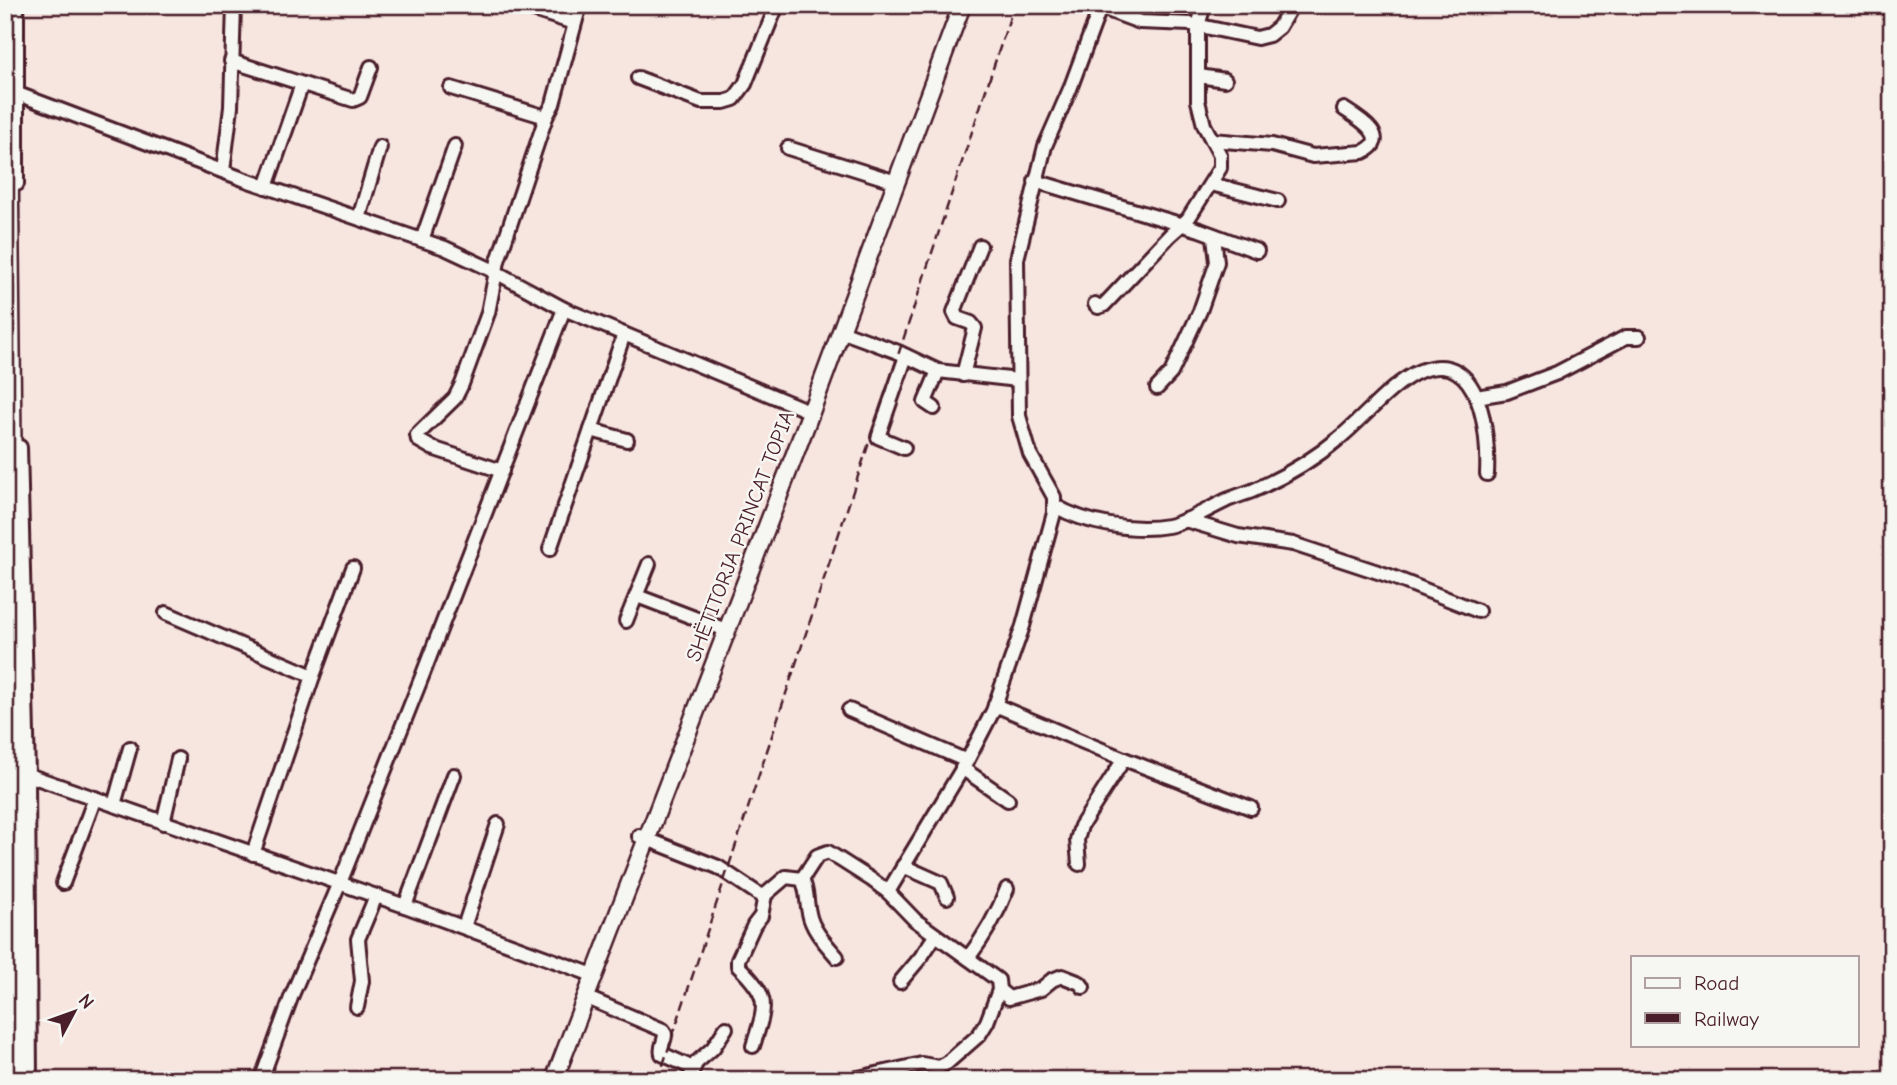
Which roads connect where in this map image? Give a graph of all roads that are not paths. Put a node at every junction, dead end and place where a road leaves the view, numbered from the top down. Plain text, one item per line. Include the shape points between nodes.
1 (6, 5) edge
2 (17, 5) edge
3 (234, 5) edge
4 (518, 5) edge
5 (580, 5) edge
6 (776, 5) edge
7 (962, 5) edge
8 (1204, 5) edge
9 (1292, 5) edge
10 (1097, 7) edge
11 (574, 23) junction
12 (1198, 26) junction
13 (232, 61) junction
14 (370, 67) dead end
15 (1199, 76) junction
16 (638, 78) dead end
17 (1225, 80) dead end
18 (302, 84) junction
19 (451, 88) dead end
20 (18, 94) junction
21 (1344, 109) dead end
22 (546, 117) junction
23 (1212, 139) junction
24 (455, 146) dead end
25 (380, 147) dead end
26 (788, 148) dead end
27 (223, 171) junction
28 (890, 180) dead end
29 (1035, 181) junction
30 (1211, 184) junction
31 (266, 187) junction
32 (1278, 201) dead end
33 (359, 218) junction
34 (1180, 225) junction
35 (1214, 237) junction
36 (422, 240) junction
37 (980, 246) dead end
38 (1257, 251) dead end
39 (497, 273) junction
40 (1095, 304) dead end
41 (564, 309) junction
42 (841, 331) junction
43 (624, 334) junction
44 (1639, 337) dead end
45 (906, 356) junction
46 (938, 371) junction
47 (963, 375) junction
48 (1018, 380) junction
49 (1157, 388) dead end
50 (1476, 397) junction
51 (934, 408) dead end
52 (811, 412) junction
53 (591, 430) junction
54 (627, 440) dead end
55 (904, 448) dead end
56 (502, 471) junction
57 (1486, 474) dead end
58 (1055, 506) junction
59 (1185, 520) junction
60 (550, 549) dead end
61 (649, 564) dead end
62 (353, 568) dead end
63 (637, 596) junction
64 (1478, 611) dead end
65 (166, 613) dead end
66 (626, 621) dead end
67 (726, 630) junction
68 (313, 676) junction
69 (995, 705) junction
70 (849, 710) dead end
71 (130, 748) dead end
72 (178, 760) dead end
73 (1124, 760) junction
74 (964, 765) junction
75 (28, 775) junction
76 (454, 775) dead end
77 (95, 798) junction
78 (1008, 800) dead end
79 (114, 805) junction
80 (1251, 808) dead end
81 (163, 822) junction
82 (498, 824) dead end
83 (642, 838) junction
84 (253, 854) junction
85 (1079, 864) dead end
86 (903, 866) junction
87 (802, 879) junction
88 (64, 883) dead end
89 (339, 884) junction
90 (1007, 889) dead end
91 (888, 892) junction
92 (765, 895) junction
93 (376, 896) junction
94 (947, 897) dead end
95 (405, 905) junction
96 (464, 928) junction
97 (935, 936) junction
98 (837, 957) dead end
99 (968, 958) junction
100 (593, 975) junction
101 (900, 982) dead end
102 (1083, 987) dead end
103 (999, 990) junction
104 (585, 997) junction
105 (357, 1007) dead end
106 (726, 1028) dead end
107 (753, 1046) dead end
108 (691, 1074) edge
109 (18, 1080) edge
110 (30, 1080) edge
111 (261, 1080) edge
112 (554, 1080) edge
113 (849, 1080) edge

1 - 109 highway
2 - 20 street
3 - 13 street
4 - 11 street
5 - 11 street
6 - 16 street via 734,99 701,102
7 - 42 main road, SHËTITORJA PRINCAT TOPIA
8 - 12 street
9 - 12 street via 1279,27 1263,37
10 - 12 street via 1140,22
10 - 29 street
11 - 22 street
12 - 15 street
13 - 18 street
13 - 27 street
14 - 18 street via 353,100
15 - 17 street
15 - 23 street via 1200,114
18 - 31 street
19 - 22 street
20 - 27 street
20 - 75 street via 17,311
21 - 23 street via 1374,134 1370,148 1363,152 1313,156 1272,145
22 - 39 street
23 - 30 street via 1221,161
24 - 36 street
25 - 33 street
26 - 28 street
27 - 31 street
29 - 34 street
29 - 48 street via 1017,259
30 - 32 street
30 - 34 street
31 - 33 street
33 - 36 street
34 - 35 street
34 - 40 street via 1104,305
35 - 38 street
35 - 49 street via 1217,262 1200,311 1171,373
36 - 39 street
37 - 47 street via 954,312 975,328
39 - 41 street
39 - 56 street via 488,313 455,398 417,435 432,448
41 - 43 street
41 - 56 street
42 - 45 street
42 - 52 main road, SHËTITORJA PRINCAT TOPIA
43 - 52 street
43 - 53 street
44 - 50 street via 1626,337 1557,373 1507,392
45 - 46 street
45 - 55 street via 878,437
46 - 47 street
46 - 51 street via 925,402
47 - 48 street
48 - 58 street via 1023,434
50 - 57 street via 1488,453
50 - 59 street via 1458,372 1443,367 1422,371 1295,468
52 - 67 main road, SHËTITORJA PRINCAT TOPIA
53 - 54 street
53 - 60 street
56 - 89 street
58 - 59 street via 1097,523 1131,527 1167,526
58 - 69 street via 1023,626
59 - 64 street via 1238,536 1293,544
61 - 63 street
62 - 68 street
63 - 66 street
63 - 67 street
65 - 68 street
67 - 83 main road, SHËTITORJA PRINCAT TOPIA
68 - 84 street
69 - 73 street
69 - 74 street
70 - 74 street
71 - 79 street
72 - 81 street
73 - 80 street
73 - 85 street via 1081,826
74 - 78 street
74 - 86 street
75 - 77 street
75 - 110 street
76 - 95 street
77 - 79 street
77 - 88 street
79 - 81 street
81 - 84 street
82 - 96 street
83 - 92 street via 718,867 756,894
83 - 100 main road, SHËTITORJA PRINCAT TOPIA
84 - 89 street
86 - 91 street
86 - 94 street via 941,883
87 - 91 street via 817,856 828,852
87 - 92 street via 786,877
87 - 98 street via 813,924
89 - 93 street
89 - 111 street
90 - 99 street via 999,911
91 - 97 street
92 - 107 street via 761,916 738,960 765,1006
93 - 95 street
93 - 105 street via 358,939 362,981
95 - 96 street
96 - 100 street
97 - 99 street
97 - 101 street
99 - 103 street via 995,976
100 - 104 main road, SHËTITORJA PRINCAT TOPIA
102 - 103 street via 1062,976 1041,989 1009,998
103 - 113 street via 979,1035 947,1063
104 - 108 street via 663,1030 662,1054
104 - 112 main road, SHËTITORJA PRINCAT TOPIA
106 - 108 street

